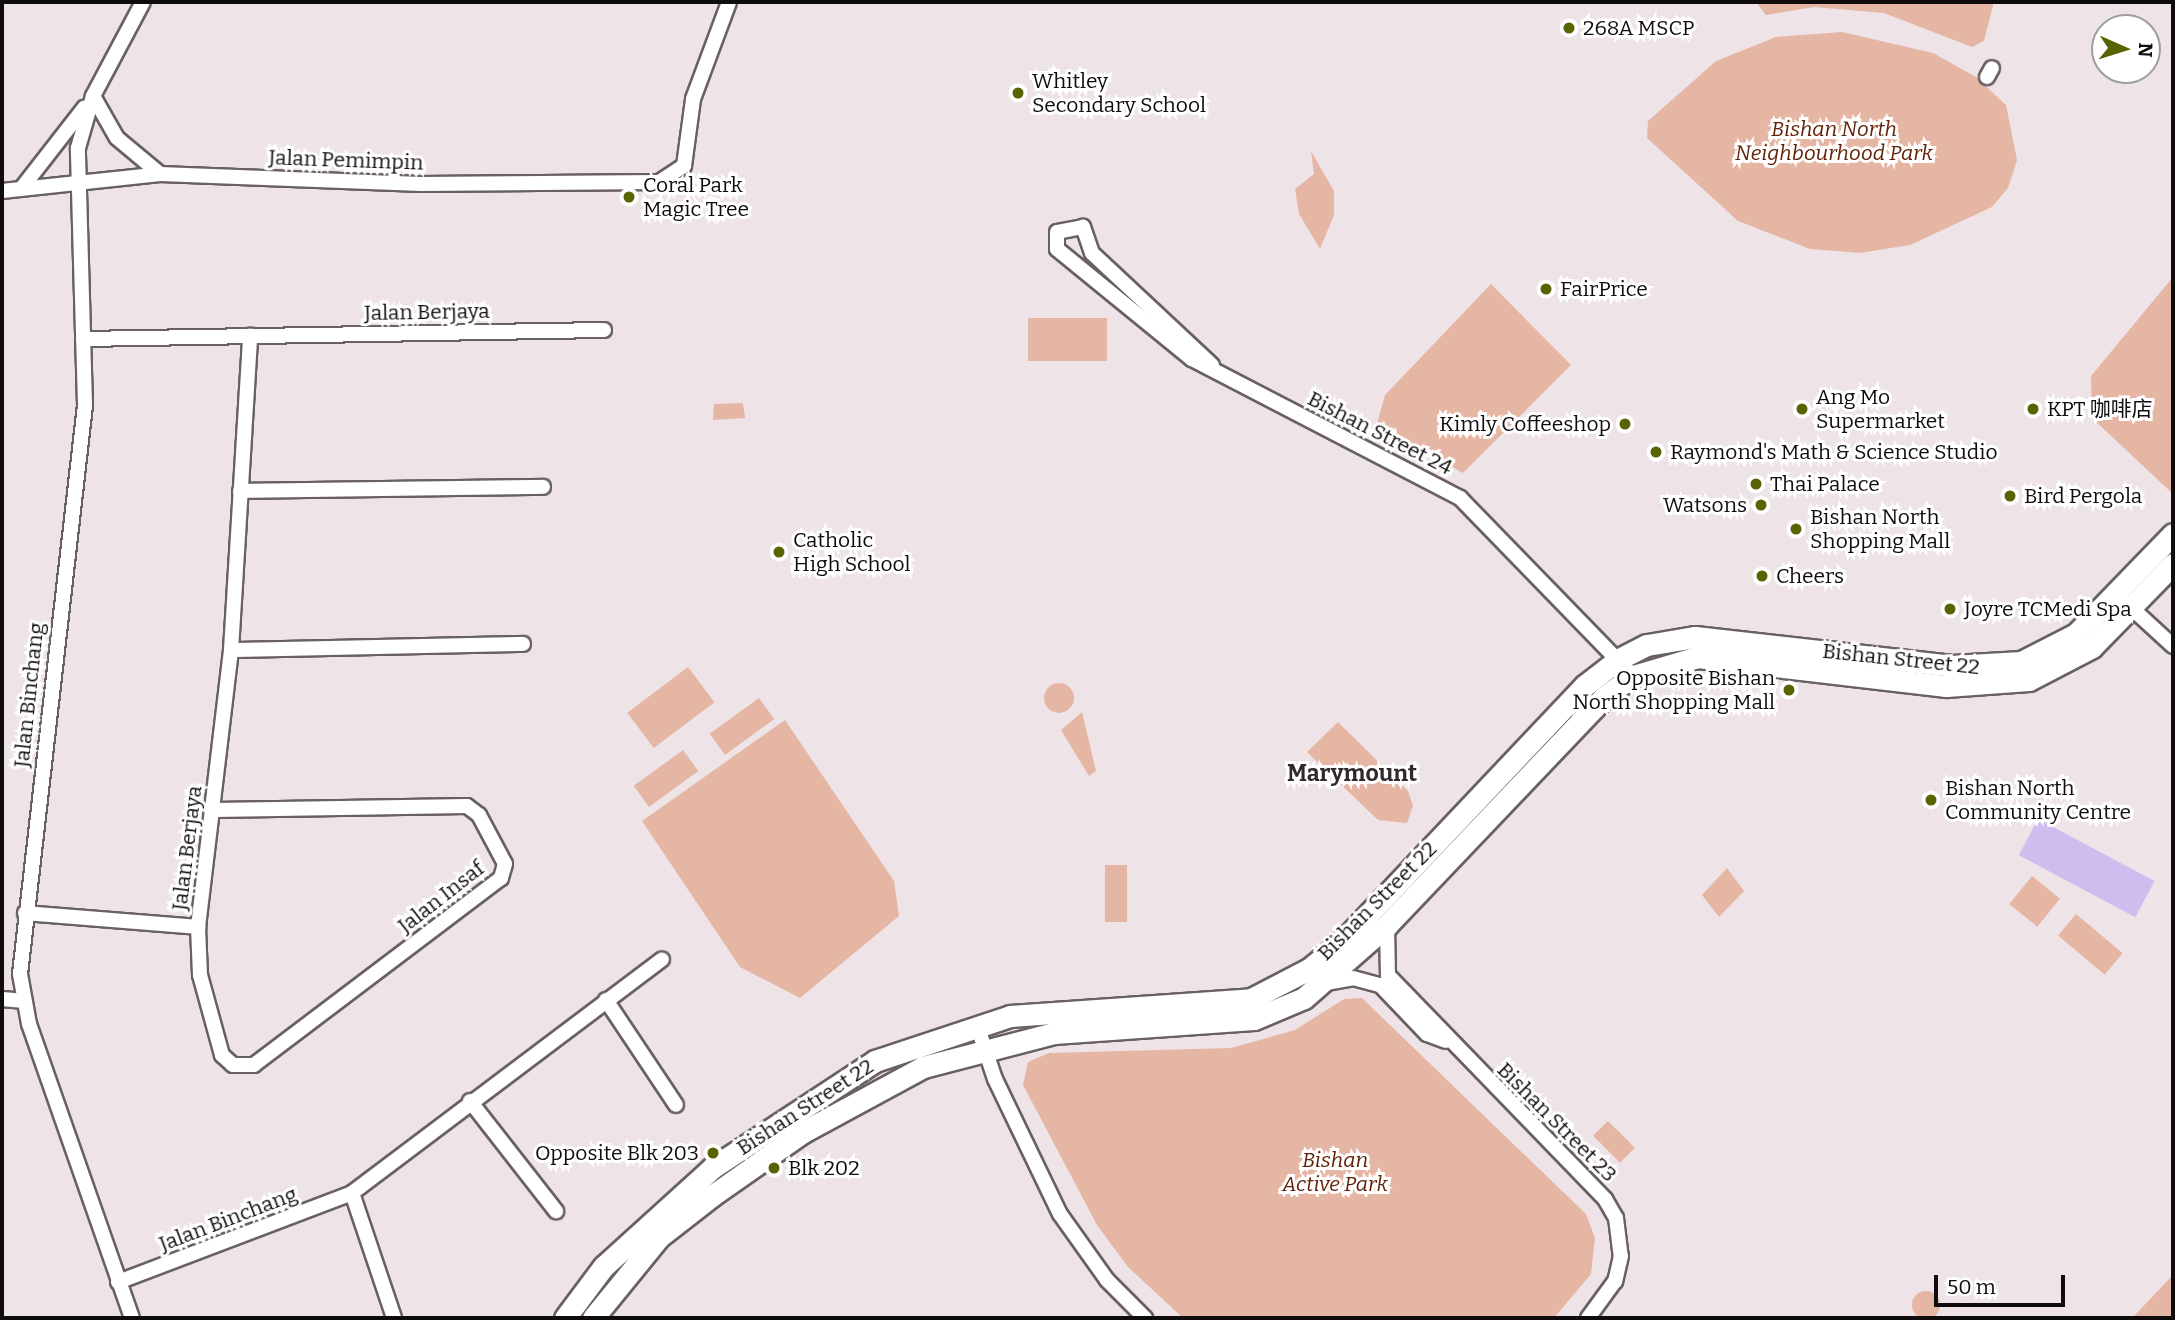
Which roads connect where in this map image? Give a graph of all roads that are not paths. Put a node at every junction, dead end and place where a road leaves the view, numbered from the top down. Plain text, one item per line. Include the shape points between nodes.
1 (143, 2) edge
2 (728, 2) edge
3 (93, 96) junction
4 (160, 174) junction
5 (75, 182) junction
6 (20, 189) junction
7 (2, 191) edge
8 (604, 330) dead end
9 (250, 336) junction
10 (83, 339) junction
11 (1212, 366) junction
12 (543, 486) dead end
13 (240, 491) junction
14 (2173, 534) edge
15 (2173, 564) edge
16 (2124, 601) junction
17 (523, 644) dead end
18 (2173, 646) edge
19 (231, 650) junction
20 (1619, 659) junction
21 (1633, 676) junction
22 (214, 810) junction
23 (25, 913) junction
24 (1387, 925) junction
25 (198, 927) junction
26 (662, 959) dead end
27 (1326, 983) junction
28 (2, 999) edge
29 (23, 1000) junction
30 (606, 1000) junction
31 (977, 1025) junction
32 (1446, 1041) junction
33 (986, 1048) junction
34 (233, 1065) joint
35 (470, 1101) junction
36 (676, 1105) dead end
37 (352, 1193) junction
38 (556, 1211) dead end
39 (118, 1282) junction
40 (132, 1318) edge
41 (394, 1318) edge
42 (565, 1318) edge
43 (593, 1318) edge
44 (1145, 1318) edge
45 (1588, 1318) edge

1 - 3 street
2 - 4 street, Jalan Pemimpin via 693,99 684,166 659,182
3 - 4 street via 117,138
3 - 5 street, Jalan Binchang
3 - 6 street
4 - 5 street, Jalan Pemimpin
5 - 6 street, Jalan Pemimpin
5 - 10 street, Jalan Binchang
6 - 7 street, Jalan Pemimpin
8 - 9 street, Jalan Berjaya
9 - 10 street, Jalan Berjaya
9 - 13 street, Jalan Berjaya
10 - 23 street, Jalan Binchang via 76,509
11 - 11 street, Bishan Street 24 via 1180,350 1067,258 1057,249 1057,232 1083,227 1092,253
11 - 20 street, Bishan Street 24 via 1461,498
12 - 13 street
13 - 19 street, Jalan Berjaya
14 - 16 main road, Bishan Street 22
15 - 16 main road, Bishan Street 22
16 - 18 street
16 - 20 main road, Bishan Street 22 via 2048,651 1988,668 1695,637 1647,645
16 - 21 main road, Bishan Street 22 via 2059,668 1994,687 1718,658
17 - 19 street
19 - 22 street, Jalan Berjaya
20 - 21 street, Bishan Street 24
20 - 31 main road, Bishan Street 22 via 1584,686 1343,941 1277,988 1251,999 1201,1006 1077,1010
21 - 24 main road, Bishan Street 22 via 1604,697
22 - 25 street, Jalan Berjaya
22 - 34 street, Jalan Insaf via 467,806 479,815 505,864 501,878 254,1065
23 - 25 street, Jalan Berjaya
23 - 29 street, Jalan Binchang
24 - 27 main road, Bishan Street 22
24 - 32 street, Bishan Street 23 via 1388,975 1435,1020
25 - 34 street, Jalan Berjaya via 200,975 222,1055
26 - 30 street, Jalan Binchang
27 - 32 street, Bishan Street 23 via 1353,978 1380,985 1427,1034
27 - 33 main road, Bishan Street 22 via 1254,1019 1054,1033
28 - 29 street
29 - 39 street, Jalan Binchang
30 - 35 street, Jalan Binchang
30 - 36 street
31 - 33 street
31 - 42 main road, Bishan Street 22 via 875,1061 712,1168 627,1242
32 - 45 street, Bishan Street 23 via 1605,1199 1616,1218 1621,1256 1615,1281
33 - 43 main road, Bishan Street 22 via 912,1072 791,1140 659,1237
33 - 44 street via 1060,1214 1107,1280
35 - 37 street, Jalan Binchang
35 - 38 street
37 - 39 street, Jalan Binchang
37 - 41 street
39 - 40 street, Jalan Binchang

